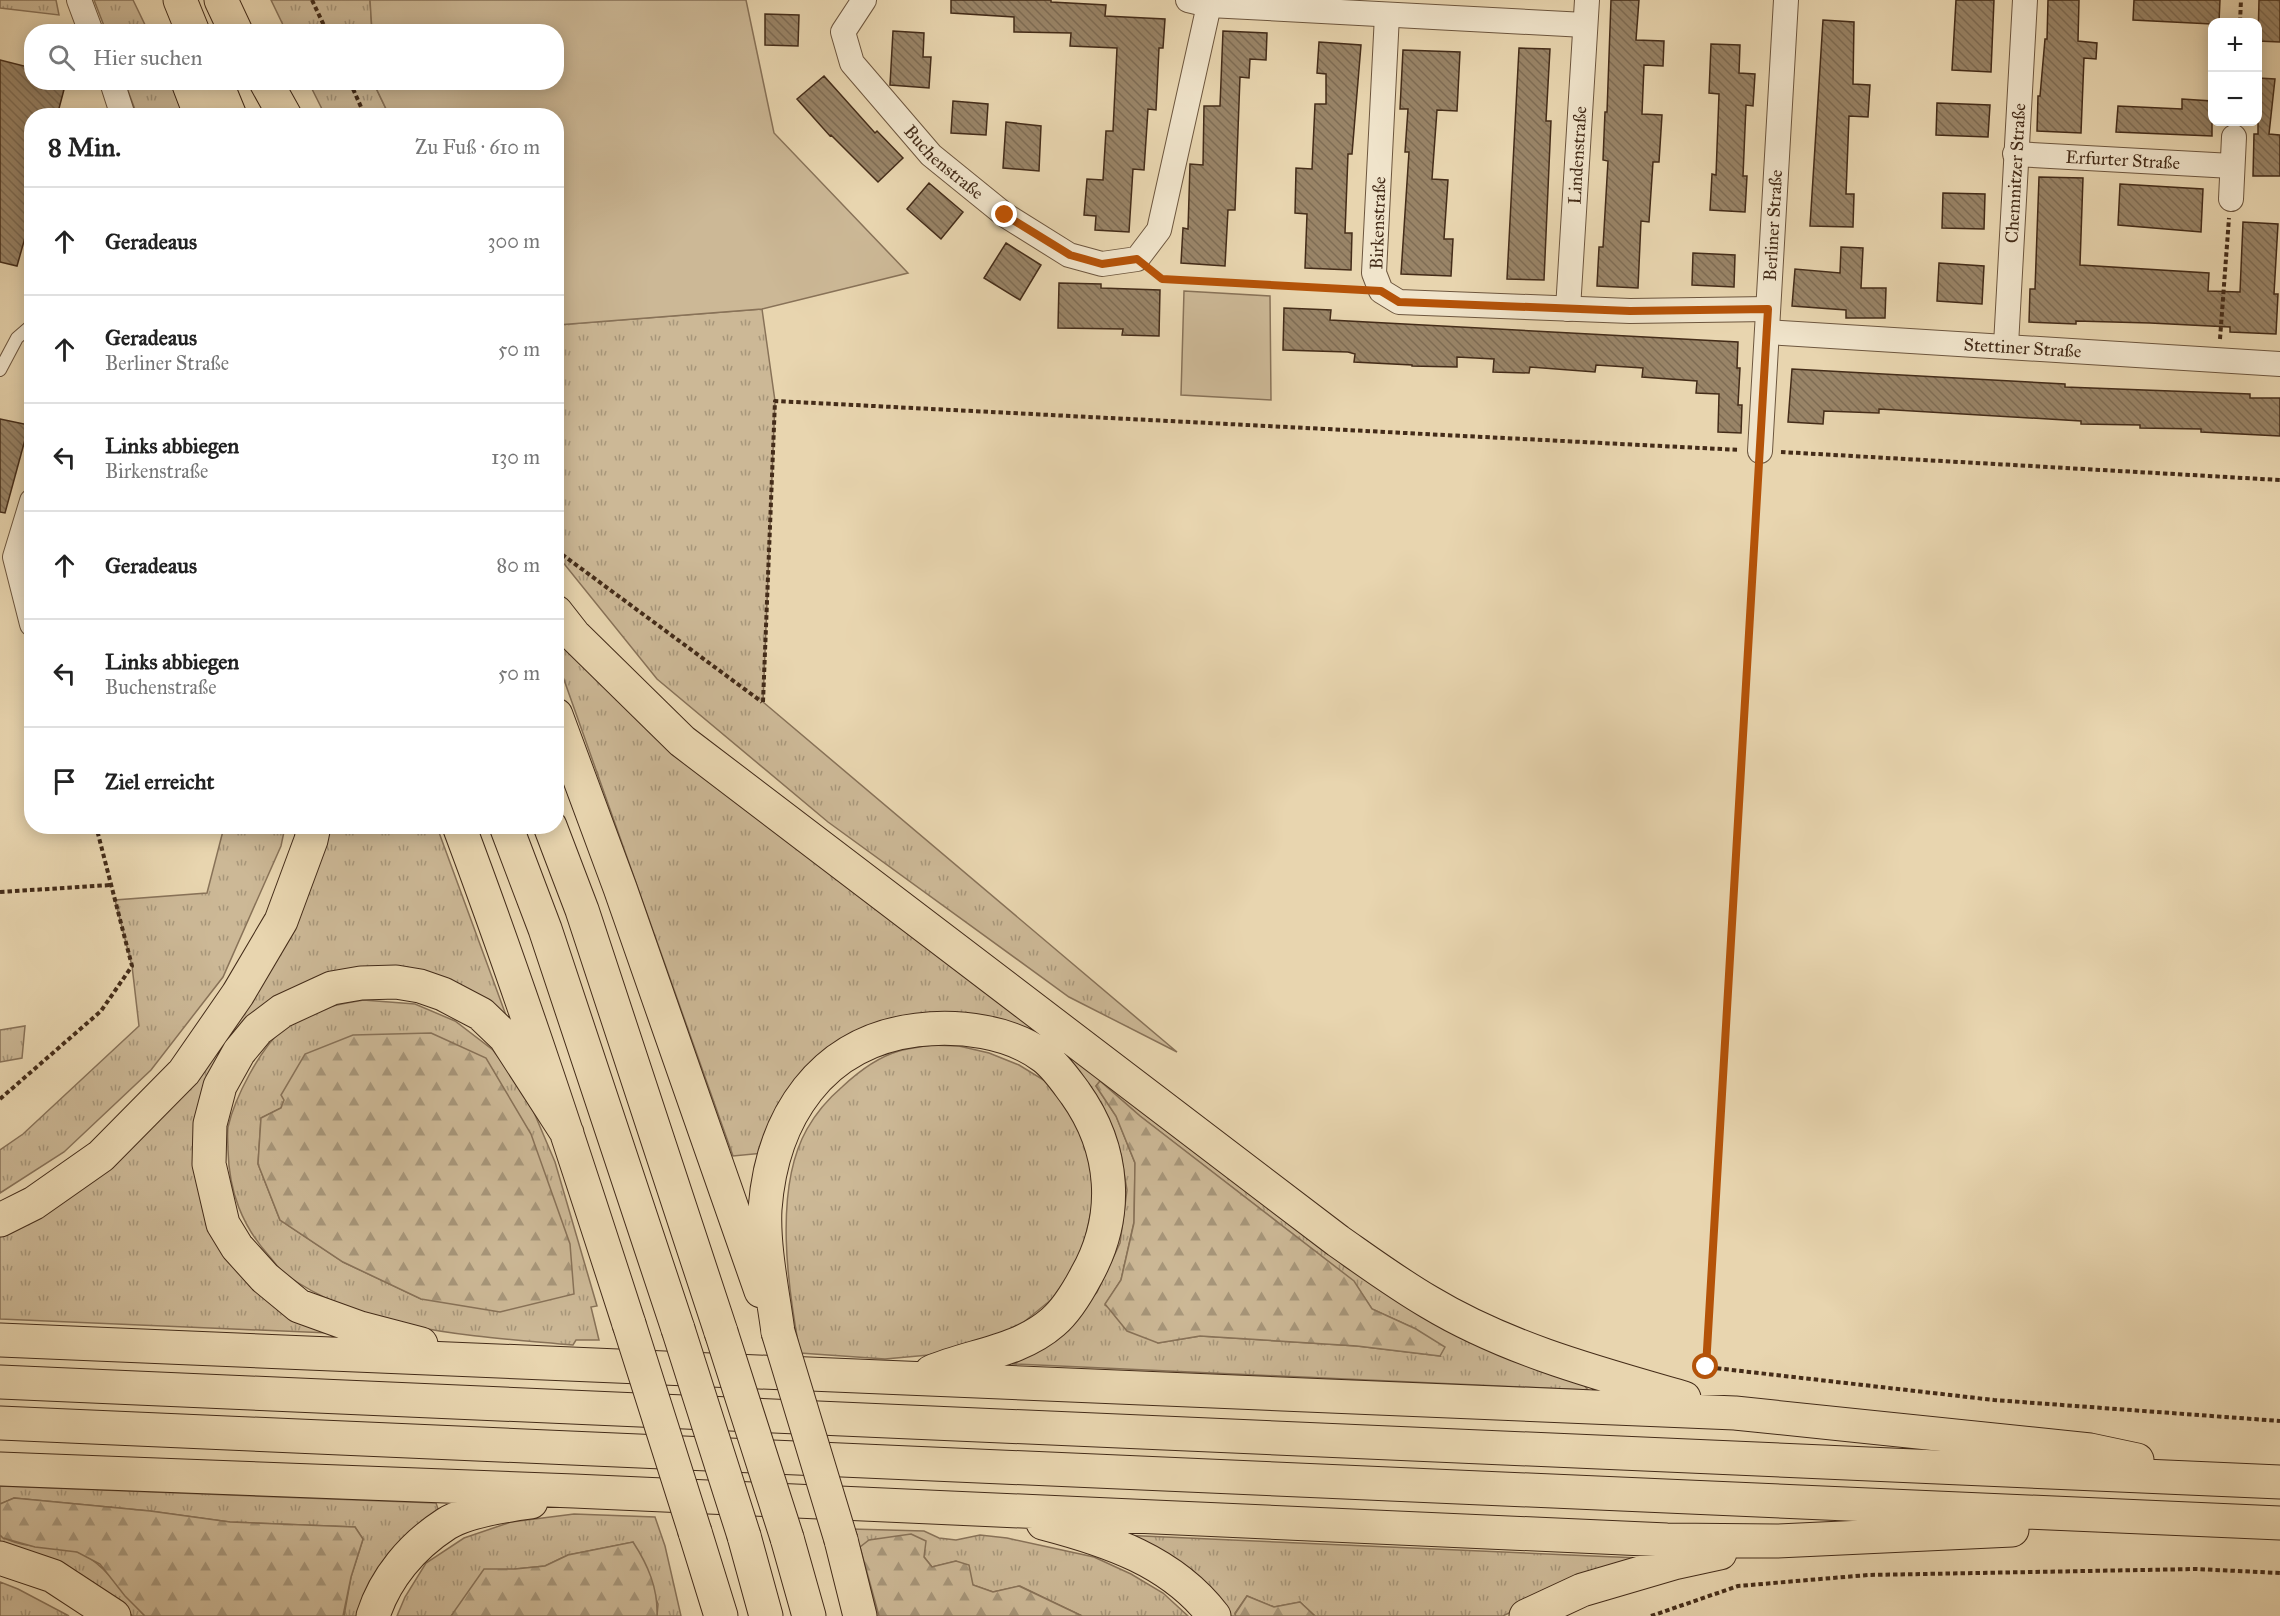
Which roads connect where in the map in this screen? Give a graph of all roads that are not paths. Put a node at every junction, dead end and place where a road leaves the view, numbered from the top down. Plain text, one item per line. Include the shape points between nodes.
1 (79, 0) edge
2 (162, 0) edge
3 (180, 0) edge
4 (221, 0) edge
5 (864, 0) edge
6 (1587, 0) edge
7 (1786, 0) edge
8 (2025, 0) edge
9 (1198, 2) edge
10 (1387, 15) junction
11 (88, 24) edge
12 (166, 24) edge
13 (190, 24) edge
14 (232, 24) edge
15 (1585, 25) junction
16 (115, 90) edge
17 (191, 90) edge
18 (219, 90) edge
19 (260, 90) edge
20 (270, 90) edge
21 (120, 108) edge
22 (198, 108) edge
23 (227, 108) edge
24 (268, 108) edge
25 (281, 108) edge
26 (2234, 137) dead end
27 (2015, 154) junction
28 (2232, 166) junction
29 (2230, 199) road end
30 (1568, 309) junction
31 (1768, 320) junction
32 (24, 332) edge
33 (2006, 345) junction
34 (2280, 364) edge
35 (0, 370) edge
36 (1760, 451) road end
37 (24, 527) edge
38 (24, 592) edge
39 (564, 622) edge
40 (564, 737) edge
41 (313, 834) edge
42 (462, 834) edge
43 (510, 834) edge
44 (553, 834) edge
45 (567, 1133) junction
46 (0, 1220) edge
47 (778, 1332) junction
48 (0, 1340) edge
49 (487, 1360) junction
50 (915, 1378) junction
51 (0, 1382) edge
52 (1735, 1413) junction
53 (0, 1423) edge
54 (0, 1469) edge
55 (2236, 1480) junction
56 (2280, 1482) edge
57 (574, 1491) junction
58 (986, 1508) junction
59 (2114, 1515) junction
60 (2280, 1523) edge
61 (697, 1539) junction
62 (1777, 1541) junction
63 (0, 1558) edge
64 (114, 1616) edge
65 (373, 1616) edge
66 (701, 1616) edge
67 (721, 1616) edge
68 (766, 1616) edge
69 (808, 1616) edge
70 (860, 1616) edge
71 (1214, 1616) edge
72 (1526, 1616) edge

1 - 11 street
2 - 12 highway
3 - 13 highway
4 - 14 highway
5 - 9 street, Buchenstraße via 843,32 852,63 931,155 1005,215 1070,255 1102,264 1137,259 1159,230
6 - 15 street, Lindenstraße
7 - 31 street, Berliner Straße
8 - 27 street, Chemnitzer Straße
9 - 10 street
10 - 15 street
10 - 30 street, Birkenstraße via 1374,273 1381,291 1399,302
15 - 30 street, Lindenstraße
16 - 21 street
17 - 22 highway
18 - 23 highway
19 - 24 highway
20 - 25 highway
26 - 28 street
27 - 28 street, Erfurter Straße
27 - 33 street, Chemnitzer Straße
28 - 29 street
30 - 31 street, Birkenstraße
31 - 33 street, Stettiner Straße
31 - 36 street, Berliner Straße
32 - 35 lane
33 - 34 street, Stettiner Straße
37 - 38 street via 15,557
39 - 52 highway via 682,741 1338,1241 1429,1302 1487,1331 1605,1376
40 - 47 highway via 750,1263
41 - 46 highway via 281,921 238,994 184,1071 101,1156 34,1203
42 - 45 highway
43 - 68 highway, bridge via 678,1329
44 - 69 highway, bridge via 582,910 721,1332
45 - 49 highway via 505,1037 480,1014 443,994 396,982 332,988 282,1011 258,1029 239,1052 220,1086 210,1124 208,1164 217,1203 223,1224 237,1247 265,1278 299,1305 360,1328
45 - 61 highway, bridge
47 - 50 highway via 765,1211 777,1143 809,1088 853,1050 876,1039 906,1032 961,1029 1014,1042 1045,1057 1094,1123 1109,1182 1108,1220 1098,1257 1076,1295 1053,1322 1018,1345 954,1362
47 - 70 highway, bridge
48 - 49 highway
49 - 50 highway
50 - 52 highway
51 - 55 highway
52 - 55 highway via 2090,1450
53 - 59 highway
54 - 57 highway
55 - 56 highway
57 - 58 highway
57 - 65 highway via 499,1506 448,1523 406,1556 379,1596
58 - 62 highway via 1655,1539
58 - 71 highway via 1125,1548 1180,1581
59 - 60 highway
59 - 62 highway via 2026,1530
61 - 66 highway
61 - 67 highway
62 - 72 highway via 1674,1563 1594,1587
63 - 64 highway via 53,1576

